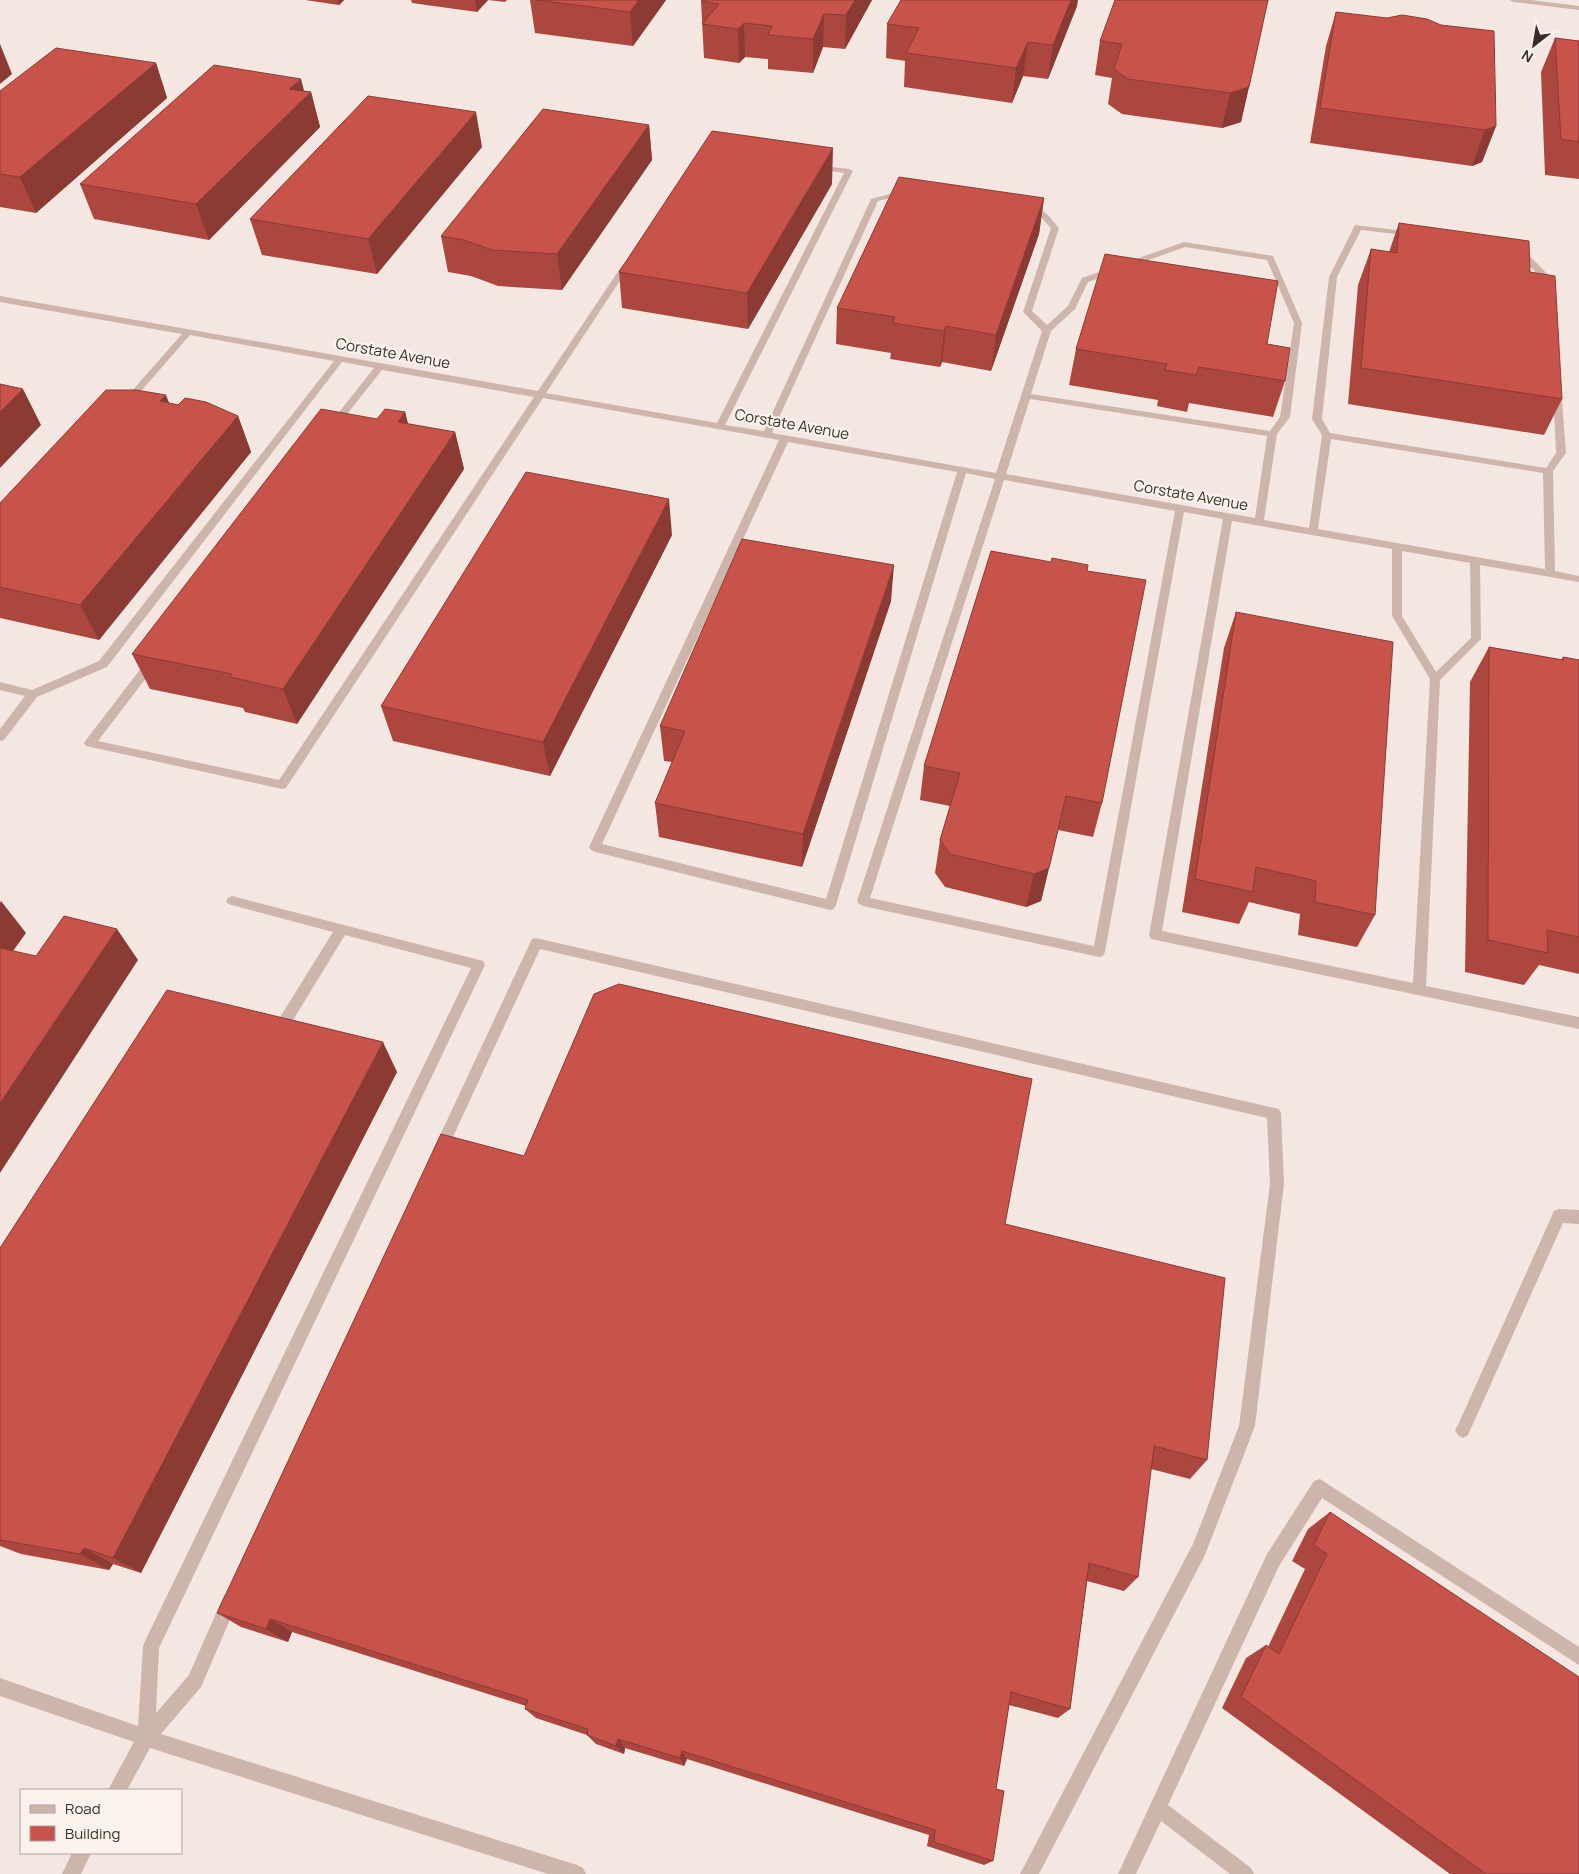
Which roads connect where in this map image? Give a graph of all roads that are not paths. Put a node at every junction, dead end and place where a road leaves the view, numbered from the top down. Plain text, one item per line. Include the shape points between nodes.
1 (1513, 0) edge
2 (1579, 8) edge
3 (810, 166) edge
4 (918, 190) edge
5 (1020, 206) edge
6 (1424, 236) edge
7 (1508, 248) edge
8 (633, 256) edge
9 (1553, 294) edge
10 (0, 299) edge
11 (1047, 330) junction
12 (188, 332) junction
13 (340, 359) junction
14 (380, 366) junction
15 (1558, 383) edge
16 (541, 396) junction
17 (1026, 396) junction
18 (117, 412) edge
19 (720, 426) junction
20 (767, 434) junction
21 (1272, 434) junction
22 (1327, 435) junction
23 (325, 436) edge
24 (784, 438) junction
25 (962, 470) junction
26 (1548, 471) junction
27 (999, 477) junction
28 (1180, 508) junction
29 (1228, 517) junction
30 (1259, 523) junction
31 (1313, 532) junction
32 (1397, 547) junction
33 (1475, 561) junction
34 (1550, 574) junction
35 (1579, 579) edge
36 (156, 656) edge
37 (1435, 679) junction
38 (0, 686) edge
39 (33, 694) junction
40 (0, 737) edge
41 (232, 901) dead end
42 (342, 929) junction
43 (1420, 990) junction
44 (1579, 1023) edge
45 (282, 1026) edge
46 (435, 1160) edge
47 (1579, 1217) edge
48 (1463, 1430) dead end
49 (238, 1585) edge
50 (1579, 1657) edge
51 (0, 1687) edge
52 (146, 1738) junction
53 (118, 1789) edge
54 (1158, 1808) junction
55 (81, 1854) edge
56 (71, 1874) edge
57 (577, 1874) edge
58 (1029, 1874) edge
59 (1128, 1874) edge
60 (1244, 1874) edge

1 - 2 street
3 - 19 street via 849,172
4 - 20 street via 875,199
5 - 11 street via 1038,208 1055,228 1027,312
6 - 22 street via 1358,227 1333,277 1317,419
7 - 9 street via 1518,249 1553,284
8 - 16 street
10 - 12 street, Corstate Avenue
11 - 17 street
11 - 21 street via 1072,307 1084,280 1184,244 1270,258 1298,323 1285,417
12 - 13 street, Corstate Avenue
12 - 18 street
13 - 14 street, Corstate Avenue
13 - 39 street via 102,664
14 - 16 street, Corstate Avenue
14 - 23 street
15 - 26 street via 1561,453
16 - 19 street, Corstate Avenue
16 - 36 street via 282,785 90,743
17 - 21 street
17 - 27 street
19 - 20 street, Corstate Avenue
20 - 24 street, Corstate Avenue
21 - 30 street
22 - 26 street
22 - 31 street
24 - 25 street, Corstate Avenue
24 - 25 street via 595,847 830,905
25 - 27 street, Corstate Avenue
26 - 34 street
27 - 28 street, Corstate Avenue
27 - 28 street via 863,901 1099,952
28 - 29 street, Corstate Avenue
29 - 30 street, Corstate Avenue
29 - 43 street via 1155,935
30 - 31 street, Corstate Avenue
31 - 32 street, Corstate Avenue
32 - 33 street, Corstate Avenue
32 - 37 street via 1397,616
33 - 34 street, Corstate Avenue
33 - 37 street via 1476,639
34 - 35 street, Corstate Avenue
37 - 43 street
38 - 39 street
39 - 40 street
41 - 42 street
42 - 45 street
42 - 52 street via 479,965 151,1647
43 - 44 street
46 - 58 street via 536,943 1274,1114 1277,1184 1247,1426 1199,1549
47 - 48 street via 1560,1216
49 - 52 street via 195,1681
50 - 54 street via 1320,1487 1273,1560
51 - 52 street
52 - 53 street
52 - 57 street
54 - 59 street
54 - 60 street
55 - 56 street

